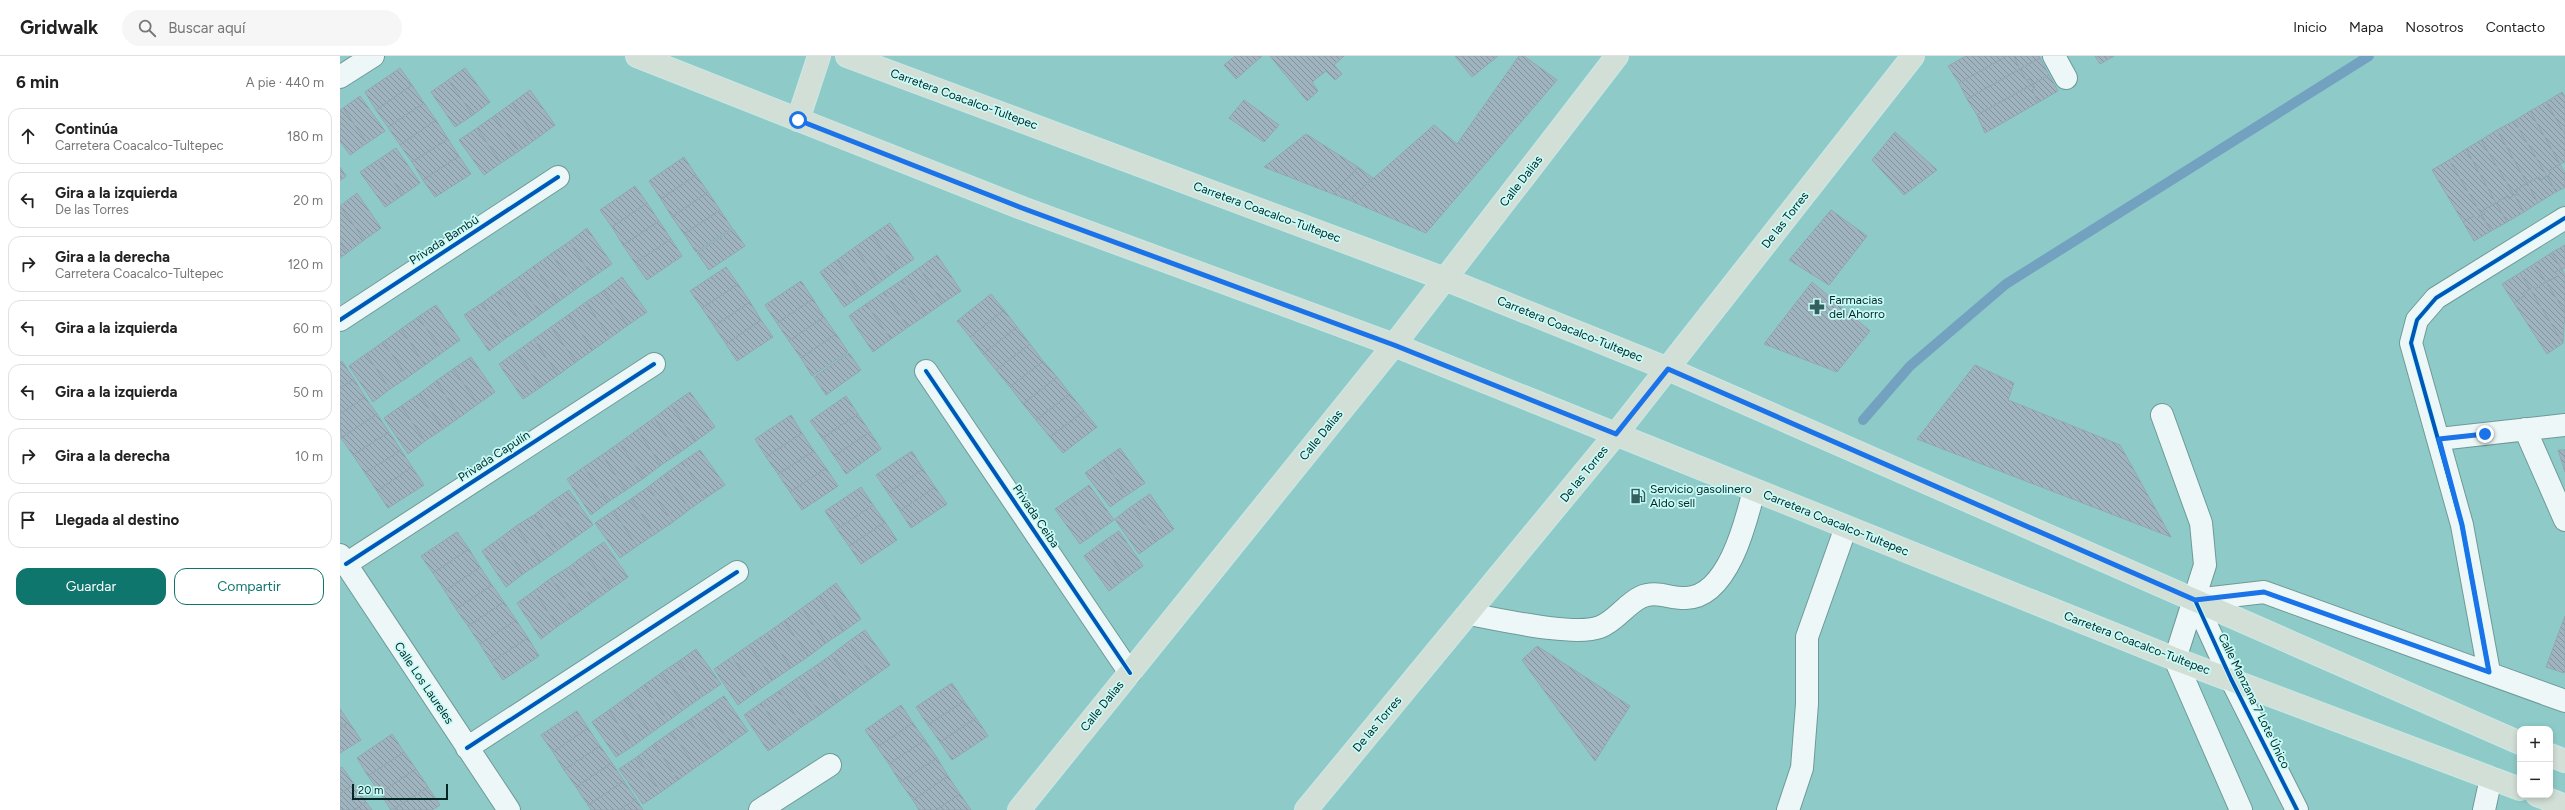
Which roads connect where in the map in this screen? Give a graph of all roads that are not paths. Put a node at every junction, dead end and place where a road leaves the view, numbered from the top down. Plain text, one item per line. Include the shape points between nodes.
1 (373, 56) edge
2 (637, 56) edge
3 (819, 56) edge
4 (847, 56) edge
5 (884, 56) edge
6 (1617, 56) edge
7 (1913, 56) edge
8 (2054, 56) edge
9 (898, 75) junction
10 (340, 77) edge
11 (2066, 78) dead end
12 (798, 120) junction
13 (558, 177) dead end
14 (2565, 218) edge
15 (1445, 279) junction
16 (340, 320) edge
17 (1394, 345) junction
18 (654, 364) dead end
19 (1668, 369) junction
20 (926, 371) dead end
21 (2162, 415) dead end
22 (2565, 425) edge
23 (2525, 429) junction
24 (1616, 434) junction
25 (2439, 439) junction
26 (1754, 490) junction
27 (2565, 520) edge
28 (1846, 527) junction
29 (343, 560) edge
30 (737, 572) dead end
31 (2195, 600) junction
32 (1468, 614) junction
33 (2174, 659) junction
34 (2489, 672) junction
35 (1130, 673) junction
36 (2231, 679) junction
37 (2565, 701) edge
38 (2517, 742) edge
39 (468, 748) junction
40 (2553, 756) edge
41 (2565, 761) edge
42 (830, 764) dead end
43 (2491, 778) junction
44 (2517, 788) edge
45 (2545, 798) edge
46 (2565, 806) edge
47 (509, 810) edge
48 (760, 810) edge
49 (1019, 810) edge
50 (1306, 810) edge
51 (1788, 810) edge
52 (2241, 810) edge
53 (2297, 810) edge
54 (2484, 810) edge

1 - 10 street
2 - 12 main road, Carretera Coacalco-Tultepec
3 - 12 main road
4 - 9 main road, Carretera Coacalco-Tultepec
5 - 9 street
6 - 15 main road, Calle Dalias
7 - 19 main road, De las Torres
8 - 11 street
9 - 15 main road, Carretera Coacalco-Tultepec
12 - 17 main road, Carretera Coacalco-Tultepec via 1029,210
13 - 16 street, Privada Bambú
14 - 25 street via 2436,298 2417,320 2411,343
15 - 17 main road, Calle Dalias
15 - 19 main road, Carretera Coacalco-Tultepec
17 - 24 main road, Carretera Coacalco-Tultepec
17 - 35 main road, Calle Dalias
18 - 29 street, Privada Capulín
19 - 24 main road, De las Torres
19 - 31 main road, Carretera Coacalco-Tultepec
20 - 35 street, Privada Ceiba
21 - 31 street via 2201,523 2204,564
22 - 23 street
23 - 25 street
23 - 27 street
24 - 26 main road, Carretera Coacalco-Tultepec
24 - 32 main road, De las Torres
25 - 34 street via 2462,525
26 - 28 main road, Carretera Coacalco-Tultepec
26 - 32 street via 1743,531 1728,566 1708,590 1686,599 1660,594 1641,596 1600,627 1579,631
28 - 33 main road, Carretera Coacalco-Tultepec
28 - 51 street via 1807,637 1807,704 1802,768
29 - 39 street, Calle Los Laureles
30 - 39 street
31 - 33 street
31 - 34 street via 2264,592
31 - 36 street, Calle Manzana 7 Lote Único
31 - 38 main road, Carretera Coacalco-Tultepec
32 - 50 main road, De las Torres
33 - 36 main road, Carretera Coacalco-Tultepec
33 - 52 street
34 - 37 street
35 - 49 main road, Calle Dalias
36 - 43 main road, Carretera Coacalco-Tultepec
36 - 53 street, Calle Manzana 7 Lote Único
39 - 47 street, Calle Los Laureles
40 - 41 main road
42 - 48 street
43 - 44 main road, Carretera Coacalco-Tultepec
43 - 54 street
45 - 46 main road

